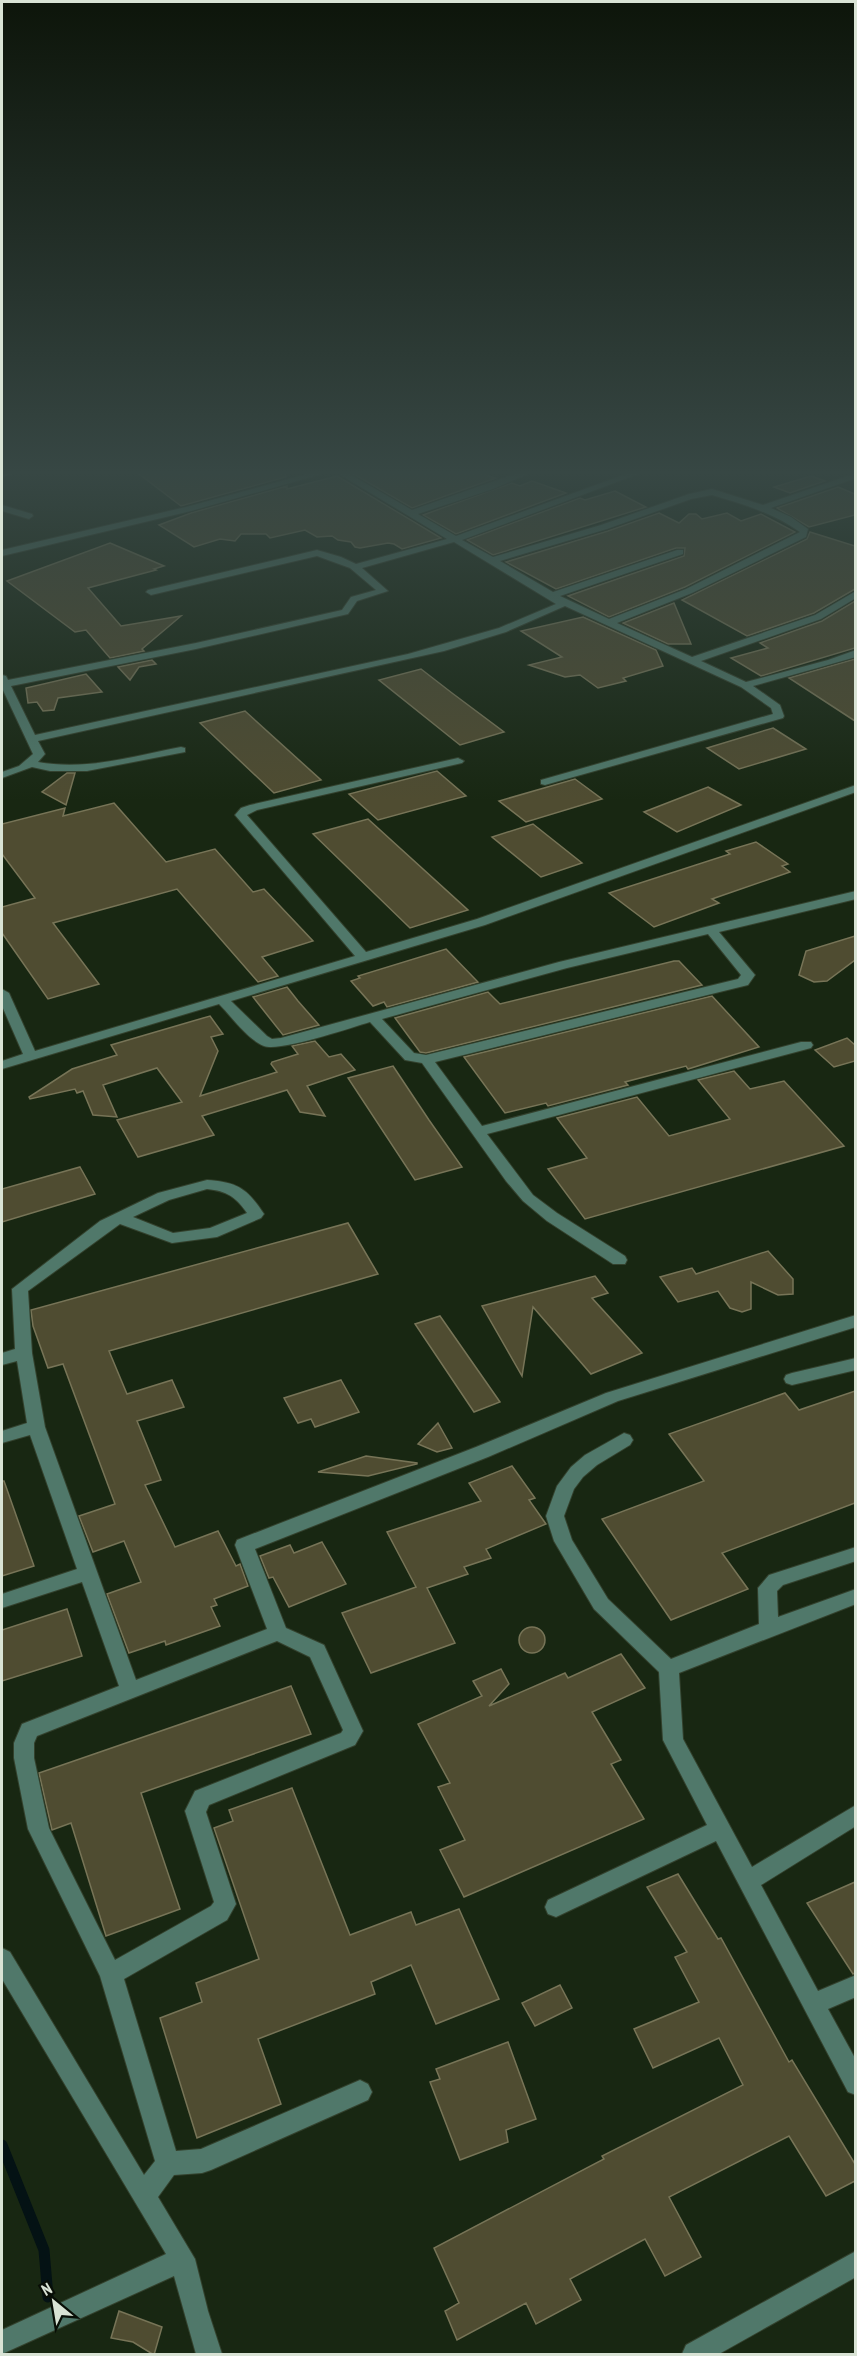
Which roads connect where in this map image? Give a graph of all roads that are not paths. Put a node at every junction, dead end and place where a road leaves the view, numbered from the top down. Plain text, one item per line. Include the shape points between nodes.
1 (199, 581) edge
2 (372, 581) edge
3 (526, 581) edge
4 (602, 581) edge
5 (709, 581) edge
6 (151, 592) dead end
7 (855, 594) edge
8 (556, 598) junction
9 (608, 623) junction
10 (855, 653) edge
11 (694, 660) junction
12 (3, 681) edge
13 (745, 685) junction
14 (34, 740) junction
15 (181, 750) dead end
16 (458, 761) dead end
17 (32, 764) junction
18 (2, 775) edge
19 (545, 782) dead end
20 (855, 788) edge
21 (855, 895) edge
22 (712, 931) junction
23 (363, 957) junction
24 (2, 993) edge
25 (221, 999) junction
26 (374, 1019) junction
27 (806, 1045) dead end
28 (31, 1056) junction
29 (426, 1059) junction
30 (2, 1065) edge
31 (478, 1132) junction
32 (120, 1218) junction
33 (619, 1260) dead end
34 (855, 1321) edge
35 (24, 1353) junction
36 (2, 1359) edge
37 (855, 1364) edge
38 (792, 1379) dead end
39 (36, 1427) junction
40 (2, 1437) edge
41 (624, 1440) dead end
42 (855, 1554) edge
43 (88, 1573) junction
44 (855, 1596) edge
45 (2, 1601) edge
46 (769, 1629) junction
47 (278, 1633) junction
48 (669, 1669) junction
49 (130, 1689) junction
50 (855, 1814) edge
51 (720, 1829) junction
52 (748, 1881) junction
53 (556, 1907) dead end
54 (2, 1959) edge
55 (111, 1974) junction
56 (855, 1986) edge
57 (814, 2004) junction
58 (855, 2084) edge
59 (360, 2092) dead end
60 (168, 2164) junction
61 (143, 2196) junction
62 (183, 2259) junction
63 (855, 2263) edge
64 (2, 2343) edge
65 (209, 2355) edge
66 (694, 2355) edge

1 - 6 street
2 - 12 street via 383,591 354,599 345,612 196,646
3 - 8 street
4 - 8 street
5 - 9 street
7 - 11 street via 819,617
8 - 9 street
8 - 14 street via 561,605 497,633
9 - 11 street
10 - 13 street
11 - 13 street
12 - 14 street
13 - 19 street via 776,707 779,716
14 - 17 street via 39,754
15 - 17 street via 98,766 49,769
16 - 23 street via 254,807 241,815
17 - 18 street
20 - 23 street via 481,922
21 - 22 street
22 - 26 street via 564,965
22 - 29 street via 748,975 743,982
23 - 25 street
24 - 28 street
25 - 26 street via 270,1043
25 - 28 street
26 - 29 street via 410,1057
27 - 31 street
28 - 30 street
29 - 31 street
31 - 33 street via 528,1198
32 - 32 street via 182,1189 210,1182 230,1188 251,1204 256,1214 212,1233 172,1238
32 - 35 street via 20,1288
34 - 47 street via 612,1397 244,1545
35 - 36 street
35 - 39 street
37 - 38 street
39 - 40 street
39 - 43 street
41 - 48 street via 577,1472 566,1486 555,1516 563,1541 601,1604
42 - 46 street via 776,1580 767,1588
43 - 45 street
43 - 49 street
44 - 46 street
46 - 48 street
47 - 49 street
47 - 55 street via 316,1651 353,1731 348,1739 202,1798 195,1811 225,1904 219,1913
48 - 51 street via 673,1740
49 - 55 street via 29,1730 24,1743 39,1828
50 - 52 street
51 - 52 street
51 - 53 street
52 - 57 street
54 - 61 street
55 - 60 street
56 - 57 street
57 - 58 street
59 - 60 street via 202,2161
60 - 61 street
61 - 62 street
62 - 64 street
62 - 65 street
63 - 66 street

